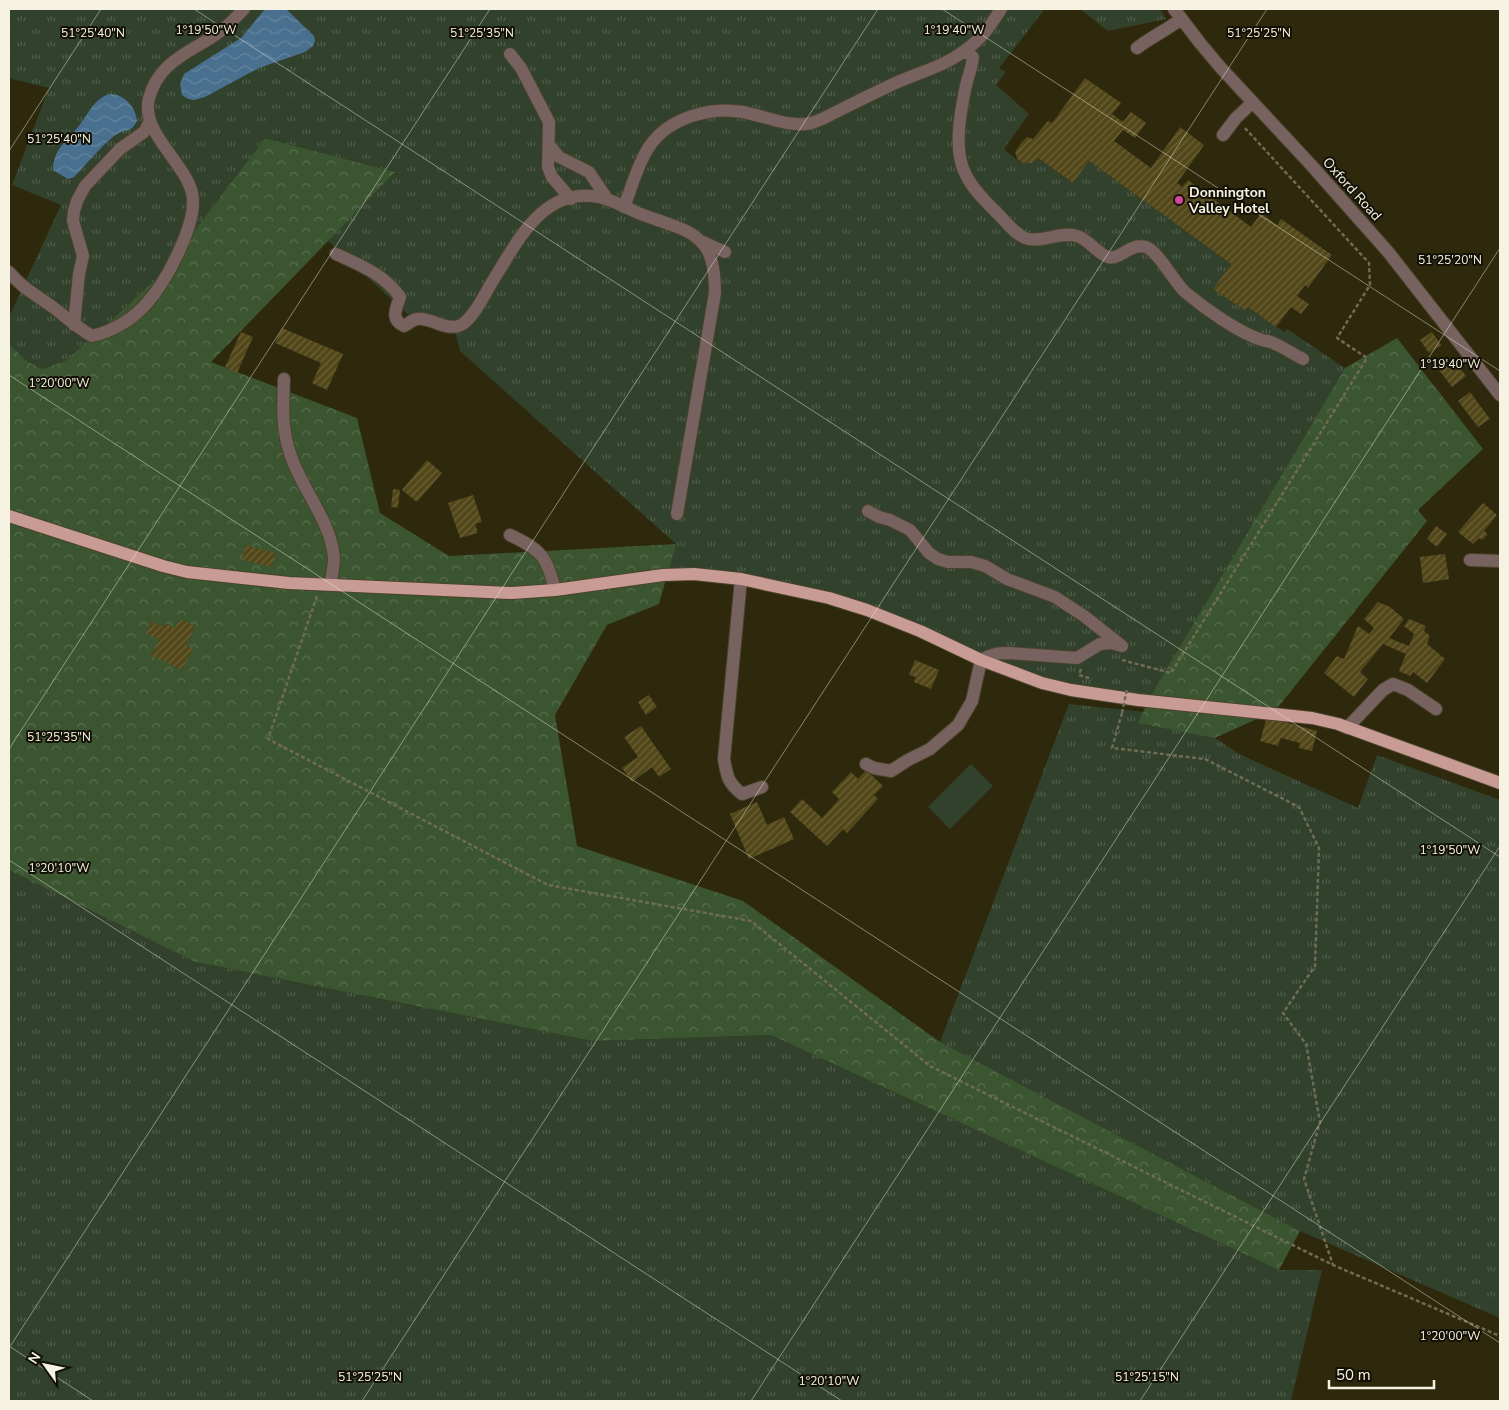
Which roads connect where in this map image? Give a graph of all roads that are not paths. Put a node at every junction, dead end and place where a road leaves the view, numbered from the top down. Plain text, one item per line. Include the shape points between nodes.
1 (244, 9) edge
2 (1001, 9) edge
3 (1178, 14) edge
4 (1137, 48) dead end
5 (965, 51) junction
6 (510, 54) dead end
7 (1253, 102) junction
8 (150, 121) junction
9 (1223, 135) dead end
10 (550, 146) junction
11 (571, 199) junction
12 (608, 200) junction
13 (624, 207) junction
14 (703, 242) junction
15 (725, 252) dead end
16 (336, 254) dead end
17 (9, 272) edge
18 (74, 325) junction
19 (1303, 359) dead end
20 (284, 379) dead end
21 (1500, 395) edge
22 (868, 511) dead end
23 (677, 514) dead end
24 (9, 516) edge
25 (510, 535) dead end
26 (1470, 560) dead end
27 (1500, 561) edge
28 (741, 579) junction
29 (326, 585) junction
30 (555, 590) junction
31 (981, 660) junction
32 (1436, 709) dead end
33 (1347, 728) junction
34 (866, 764) dead end
35 (1500, 783) edge
36 (762, 787) dead end

1 - 8 street via 222,31 184,53 158,76 148,104
2 - 5 street via 987,31
3 - 4 street via 1166,31
3 - 7 street, Oxford Road
5 - 13 street via 808,124 794,125 727,111 709,112 670,126 649,147
5 - 19 street via 974,57 965,89 960,162 978,193 1014,230 1028,239 1080,236 1106,257 1114,257 1135,247 1150,248 1181,288 1202,304 1243,330
6 - 10 street via 521,68 548,122
7 - 9 street
7 - 21 street, Oxford Road via 1389,254
8 - 18 street via 144,132 120,149 84,186 77,201 73,221 83,256
8 - 18 street via 185,174 192,193 194,201 183,243 161,284 147,303 130,317 111,330 92,336
10 - 11 street via 548,167 552,177
10 - 12 street via 559,157 589,172
11 - 12 street via 586,196
11 - 16 street via 538,215 525,230 479,304 460,326 446,326 424,319 401,325 394,312 400,297 396,291 376,274
12 - 13 street
13 - 14 street via 680,228
14 - 15 street
14 - 23 street via 712,264 716,293
17 - 18 street via 26,290
20 - 29 street via 283,424 292,459 328,534 334,559
22 - 31 street via 910,530 938,559 985,566 1007,579 1054,597 1122,646 1100,644 1077,658 998,653
24 - 29 main road via 187,572
25 - 30 street via 529,544 543,556 550,568
26 - 27 street
28 - 30 main road via 694,574 663,575
28 - 31 main road via 867,610
28 - 36 street via 724,759 730,785 742,794
29 - 30 main road via 512,593
31 - 33 main road via 1042,683 1071,690 1312,718
31 - 34 street via 972,701 958,725 930,749 891,770
32 - 33 street via 1393,684 1383,690
33 - 35 main road

